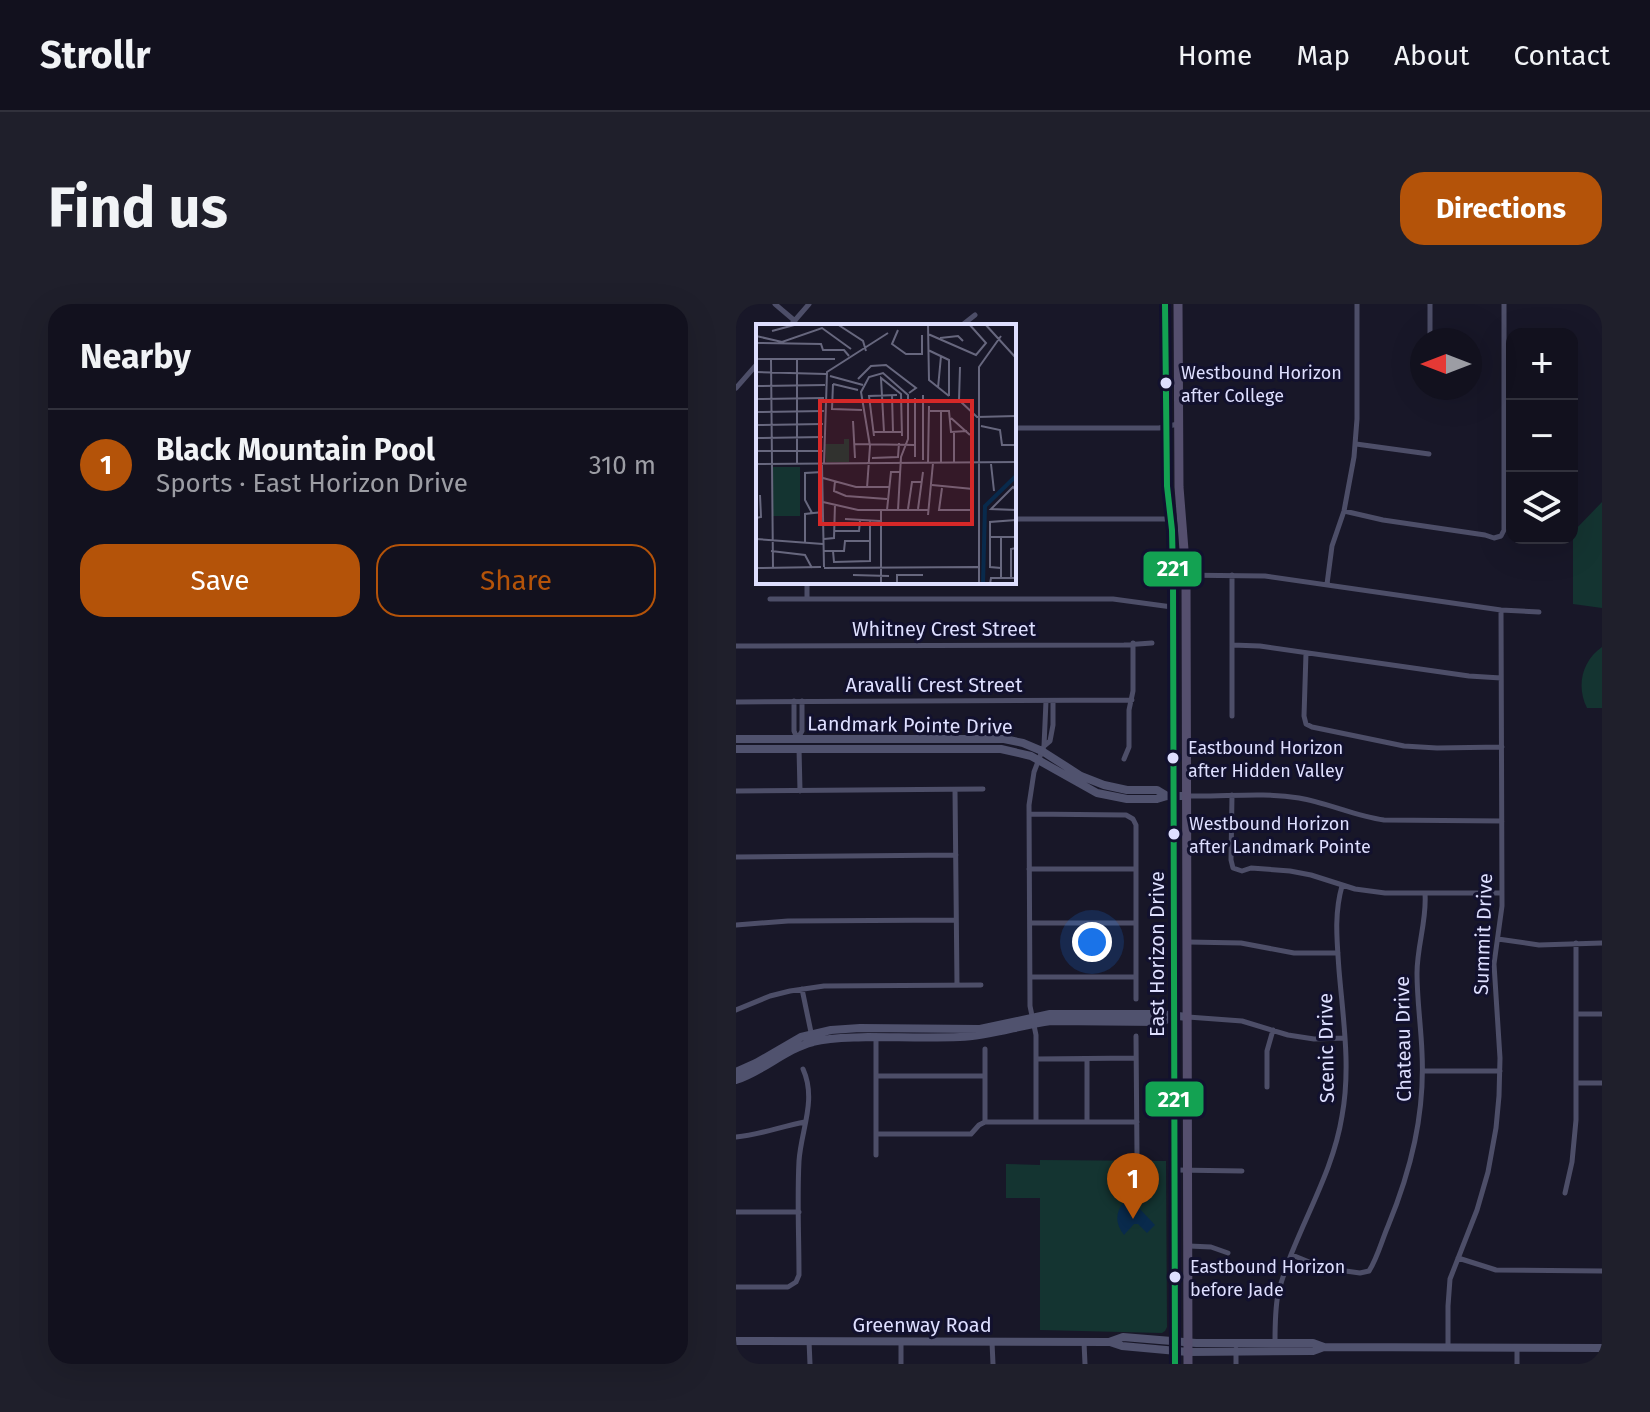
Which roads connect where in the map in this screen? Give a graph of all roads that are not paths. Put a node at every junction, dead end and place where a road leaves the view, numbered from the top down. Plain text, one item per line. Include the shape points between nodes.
1 (775, 304) edge
2 (809, 304) edge
3 (1165, 304) edge
4 (1178, 304) edge
5 (1357, 304) edge
6 (1430, 304) edge
7 (1504, 304) edge
8 (975, 315) dead end
9 (792, 323) edge
10 (964, 324) edge
11 (1430, 328) edge
12 (756, 365) edge
13 (736, 388) edge
14 (1178, 424) junction
15 (1166, 427) junction
16 (1016, 428) edge
17 (1356, 444) junction
18 (1429, 454) dead end
19 (1344, 511) junction
20 (1016, 519) edge
21 (1171, 519) junction
22 (1186, 575) junction
23 (1232, 575) junction
24 (1173, 576) junction
25 (807, 584) edge
26 (1327, 584) junction
27 (770, 599) dead end
28 (807, 599) junction
29 (1173, 607) junction
30 (1501, 610) junction
31 (1539, 612) dead end
32 (1133, 643) junction
33 (1152, 643) dead end
34 (1232, 645) junction
35 (736, 646) edge
36 (1306, 653) junction
37 (1186, 659) junction
38 (1501, 678) junction
39 (1132, 700) junction
40 (794, 701) junction
41 (802, 701) junction
42 (1046, 701) junction
43 (1053, 701) junction
44 (736, 702) edge
45 (1232, 716) dead end
46 (736, 739) edge
47 (799, 744) junction
48 (1502, 747) junction
49 (736, 749) edge
50 (1041, 752) junction
51 (1124, 759) dead end
52 (983, 789) dead end
53 (955, 790) junction
54 (736, 791) edge
55 (800, 791) junction
56 (1232, 795) junction
57 (1171, 796) junction
58 (1186, 796) junction
59 (1029, 814) junction
60 (1502, 821) junction
61 (956, 855) junction
62 (736, 857) edge
63 (1029, 869) junction
64 (1136, 869) junction
65 (1342, 886) junction
66 (1502, 893) junction
67 (1425, 894) junction
68 (956, 920) junction
69 (1030, 923) junction
70 (1136, 923) junction
71 (736, 925) edge
72 (1498, 939) junction
73 (1187, 942) junction
74 (1576, 943) junction
75 (1602, 943) edge
76 (1338, 953) junction
77 (1030, 977) junction
78 (1136, 977) junction
79 (957, 985) junction
80 (981, 985) dead end
81 (802, 989) junction
82 (1136, 999) dead end
83 (736, 1010) edge
84 (1576, 1014) junction
85 (1602, 1014) edge
86 (1175, 1017) junction
87 (1187, 1017) junction
88 (1033, 1020) junction
89 (1273, 1030) junction
90 (876, 1033) junction
91 (1136, 1036) dead end
92 (812, 1038) junction
93 (1345, 1038) junction
94 (985, 1049) dead end
95 (1136, 1058) junction
96 (1036, 1059) junction
97 (1087, 1059) junction
98 (803, 1069) dead end
99 (1423, 1071) junction
100 (1500, 1071) junction
101 (736, 1072) edge
102 (876, 1076) junction
103 (985, 1076) junction
104 (736, 1080) edge
105 (1576, 1083) junction
106 (1602, 1083) edge
107 (1267, 1087) dead end
108 (805, 1122) junction
109 (985, 1122) junction
110 (1036, 1122) junction
111 (1087, 1122) junction
112 (1137, 1122) junction
113 (876, 1134) junction
114 (736, 1137) edge
115 (876, 1155) dead end
116 (1137, 1155) dead end
117 (1175, 1170) junction
118 (1187, 1171) junction
119 (1242, 1171) dead end
120 (1565, 1193) dead end
121 (736, 1212) edge
122 (799, 1212) junction
123 (1188, 1246) junction
124 (1228, 1253) dead end
125 (1292, 1255) junction
126 (1458, 1258) junction
127 (1602, 1271) edge
128 (736, 1287) edge
129 (736, 1341) edge
130 (809, 1341) junction
131 (901, 1342) junction
132 (992, 1342) junction
133 (1084, 1342) junction
134 (1275, 1343) junction
135 (1181, 1347) junction
136 (1324, 1347) junction
137 (1236, 1348) junction
138 (1448, 1348) junction
139 (1517, 1348) junction
140 (1602, 1348) edge
141 (810, 1364) edge
142 (901, 1364) edge
143 (993, 1364) edge
144 (1085, 1364) edge
145 (1178, 1364) edge
146 (1188, 1364) edge
147 (1236, 1364) edge
148 (1517, 1364) edge

1 - 9 street
2 - 9 street
3 - 15 main road, East Horizon Drive
4 - 14 main road, East Horizon Drive
5 - 17 street
6 - 11 street
7 - 19 street via 1501,536
8 - 10 street
12 - 13 street
14 - 15 street
14 - 22 main road, East Horizon Drive
15 - 16 street
15 - 21 main road, East Horizon Drive
17 - 18 street
17 - 19 street
19 - 26 street
20 - 21 street
21 - 24 main road, East Horizon Drive
22 - 23 street
22 - 24 street
22 - 37 main road, East Horizon Drive
23 - 26 street
23 - 34 street
24 - 29 main road, East Horizon Drive
25 - 28 street
26 - 30 street
27 - 28 street
28 - 29 street via 1113,599
29 - 37 main road
29 - 57 main road, East Horizon Drive
30 - 31 street
30 - 38 street, Summit Drive
32 - 33 street, Whitney Crest Street
32 - 35 street, Whitney Crest Street
32 - 39 street
34 - 36 street
34 - 45 street
36 - 38 street
36 - 48 street via 1304,716 1312,727 1404,746
37 - 58 main road, East Horizon Drive
38 - 48 street, Summit Drive
39 - 43 street, Aravalli Crest Street
39 - 51 street
40 - 41 street, Aravalli Crest Street
40 - 44 street, Aravalli Crest Street
40 - 47 street
41 - 42 street, Aravalli Crest Street
41 - 47 street
42 - 43 street, Aravalli Crest Street
42 - 50 street
43 - 50 street via 1050,741
46 - 47 street, Landmark Pointe Drive
47 - 49 street, Landmark Pointe Drive
47 - 50 street, Landmark Pointe Drive via 991,738
47 - 55 street
48 - 60 street, Summit Drive
50 - 57 street, Landmark Pointe Drive via 1104,785
50 - 59 street
52 - 53 street
53 - 55 street
53 - 61 street
54 - 55 street
56 - 58 street
56 - 60 street via 1296,798 1384,820
56 - 65 street via 1233,868 1290,871
57 - 58 street, Landmark Pointe Drive
57 - 86 main road, East Horizon Drive
58 - 73 main road, East Horizon Drive
59 - 63 street
59 - 64 street via 1126,815 1136,825
60 - 66 street, Summit Drive
61 - 62 street
61 - 68 street
63 - 64 street
63 - 69 street
64 - 70 street
65 - 67 street
65 - 76 street, Scenic Drive via 1336,914
66 - 67 street
66 - 72 street, Summit Drive
67 - 99 street, Chateau Drive via 1417,973
68 - 71 street
68 - 79 street
69 - 70 street
69 - 77 street
70 - 78 street
72 - 74 street
72 - 100 street, Summit Drive via 1494,976
73 - 76 street
73 - 87 main road, East Horizon Drive
74 - 75 street
74 - 84 street
76 - 93 street, Scenic Drive
77 - 78 street
77 - 88 street
78 - 82 street
79 - 80 street
79 - 81 street
81 - 83 street
81 - 92 street
84 - 85 street
84 - 105 street
86 - 87 street
86 - 88 street via 1050,1014
86 - 117 main road, East Horizon Drive
87 - 89 street via 1242,1021
87 - 118 main road, East Horizon Drive
88 - 90 street via 980,1029
88 - 96 street
89 - 93 street via 1314,1039
89 - 107 street
90 - 92 street via 836,1030
90 - 102 street
91 - 95 street
92 - 101 street via 792,1041
92 - 104 street
93 - 125 street, Scenic Drive via 1339,1134
94 - 103 street
95 - 97 street
95 - 112 street
96 - 97 street
96 - 110 street
97 - 111 street
98 - 108 street via 808,1080
99 - 100 street
99 - 125 street, Chateau Drive via 1411,1162 1374,1264 1360,1273 1324,1268
100 - 126 street, Summit Drive via 1488,1172
102 - 103 street
102 - 113 street
103 - 109 street
105 - 106 street
105 - 120 street via 1575,1141
108 - 114 street
108 - 122 street
109 - 110 street
109 - 113 street via 971,1134
110 - 111 street
111 - 112 street
112 - 116 street
113 - 115 street
117 - 118 street
117 - 135 main road, East Horizon Drive
118 - 119 street
118 - 123 main road, East Horizon Drive
121 - 122 street
122 - 128 street via 796,1282 788,1287
123 - 124 street
123 - 135 main road, East Horizon Drive
125 - 134 street, Scenic Drive via 1277,1303
126 - 127 street via 1496,1270
126 - 138 street, Summit Drive via 1448,1290
129 - 130 street, Greenway Road
130 - 131 street, Greenway Road
130 - 141 street
131 - 132 street, Greenway Road
131 - 142 street
132 - 133 street, Greenway Road
132 - 143 street
133 - 135 street, Greenway Road via 1123,1337
133 - 144 street
134 - 136 street, Greenway Road
134 - 137 street, Greenway Road
135 - 137 street, Greenway Road
135 - 145 main road
135 - 146 main road, East Horizon Drive
136 - 137 street, Greenway Road
136 - 138 street, Greenway Road
137 - 147 street
138 - 139 street, Greenway Road
139 - 140 street, Greenway Road
139 - 148 street

